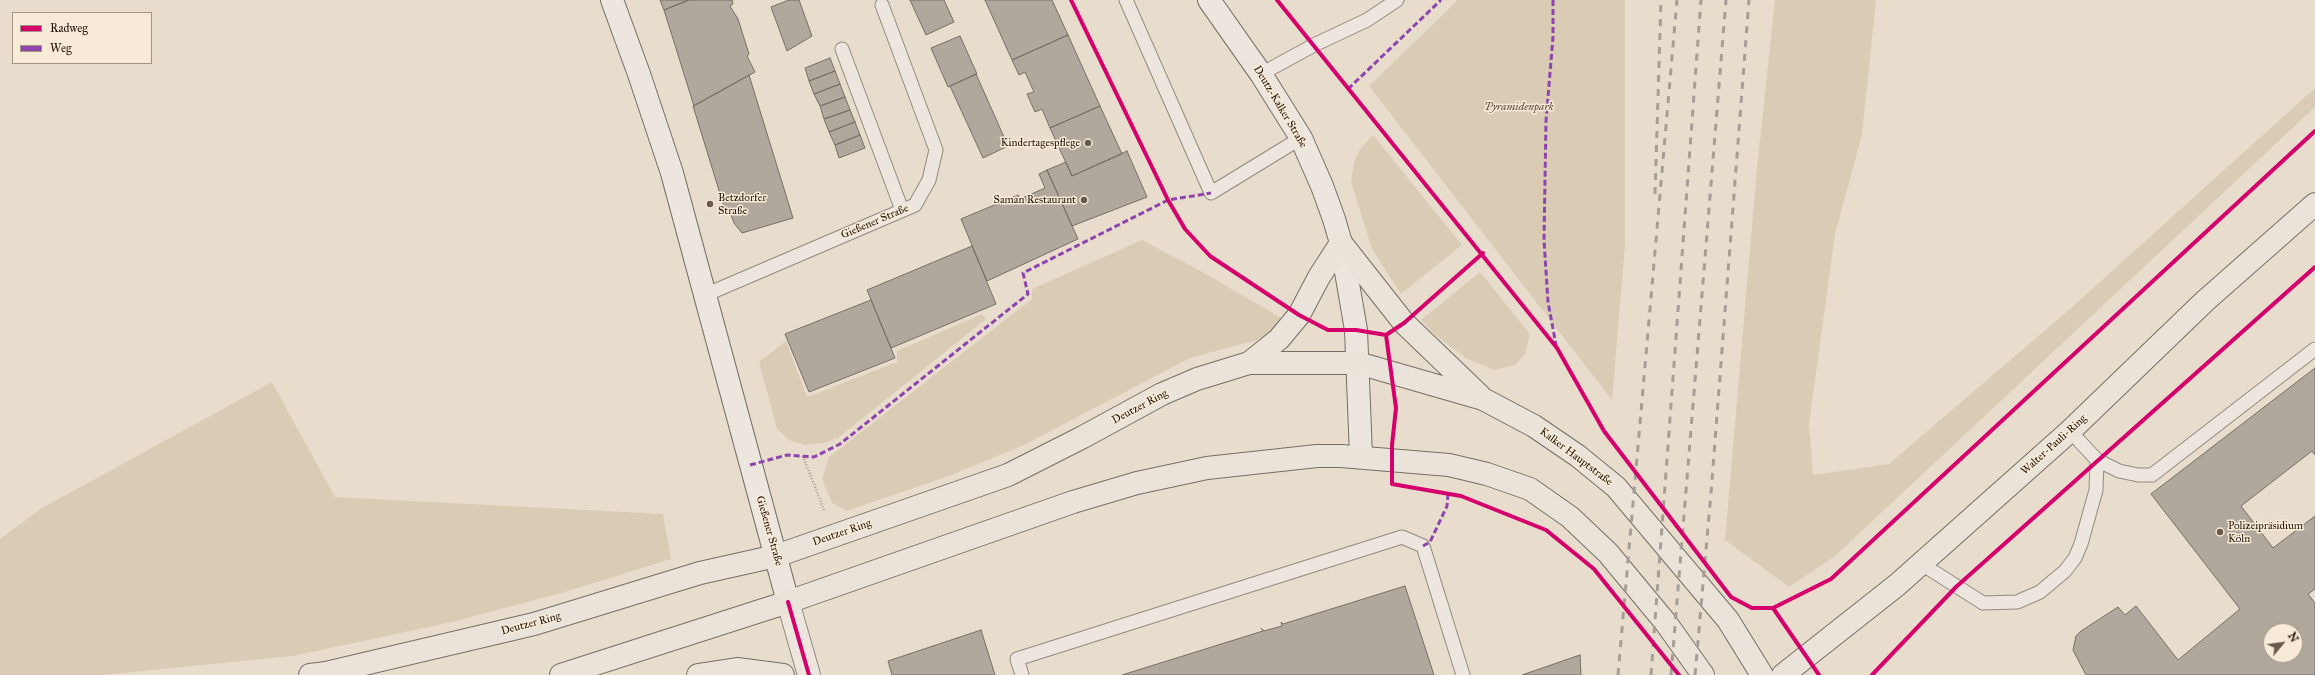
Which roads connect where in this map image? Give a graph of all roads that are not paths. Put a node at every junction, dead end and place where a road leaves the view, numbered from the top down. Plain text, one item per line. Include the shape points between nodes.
1 (612, 0) edge
2 (1126, 0) edge
3 (1209, 0) edge
4 (1397, 0) edge
5 (882, 5) dead end
6 (842, 50) dead end
7 (1261, 74) junction
8 (1301, 138) junction
9 (2315, 204) edge
10 (902, 210) junction
11 (1341, 243) junction
12 (704, 295) junction
13 (2315, 349) edge
14 (1249, 363) junction
15 (1358, 363) junction
16 (1483, 399) junction
17 (2070, 431) junction
18 (1361, 456) junction
19 (2097, 460) junction
20 (776, 556) junction
21 (1920, 563) junction
22 (788, 602) junction
23 (310, 675) edge
24 (561, 675) edge
25 (698, 675) edge
26 (783, 675) edge
27 (809, 675) edge
28 (1022, 675) edge
29 (1463, 675) edge
30 (1703, 675) edge
31 (1762, 675) edge
32 (1783, 675) edge

1 - 12 street, Gießener Straße via 672,173
2 - 8 lane via 1211,193
3 - 7 street, Deutz-Kalker Straße
4 - 7 lane via 1367,20
5 - 10 lane, Gießener Straße via 936,150 929,180 915,205
6 - 10 lane
7 - 8 street, Deutz-Kalker Straße
8 - 11 street, Deutz-Kalker Straße via 1322,186
9 - 17 main road, Walter-Pauli-Ring via 2205,301
10 - 12 lane, Gießener Straße
11 - 14 main road via 1299,315 1279,339
11 - 15 street, Deutz-Kalker Straße via 1356,330
11 - 16 main road via 1404,323
12 - 20 street, Gießener Straße
13 - 19 lane via 2152,475 2119,471
14 - 15 main road, Deutzer Ring
14 - 20 main road, Deutzer Ring via 1197,379 1162,394 1008,475
15 - 16 main road, Kalker Hauptstraße
15 - 18 street, Deutz-Kalker Straße
16 - 31 main road, Kalker Hauptstraße via 1534,426 1578,456 1616,487 1728,620
17 - 19 lane
17 - 21 main road, Walter-Pauli-Ring
18 - 22 main road via 1317,456 1207,468 1137,483 1072,502
18 - 30 main road via 1449,465 1487,474 1530,489 1570,517 1608,553 1666,623
19 - 21 lane via 2096,490 2075,558 2040,592 2017,602 1983,603
20 - 22 street, Gießener Straße
20 - 23 main road, Deutzer Ring via 700,573 534,624
21 - 32 main road, Walter-Pauli-Ring
22 - 24 main road
22 - 27 street, Gießener Straße
25 - 26 main road via 737,669
28 - 29 lane via 1017,659 1402,537 1423,546

